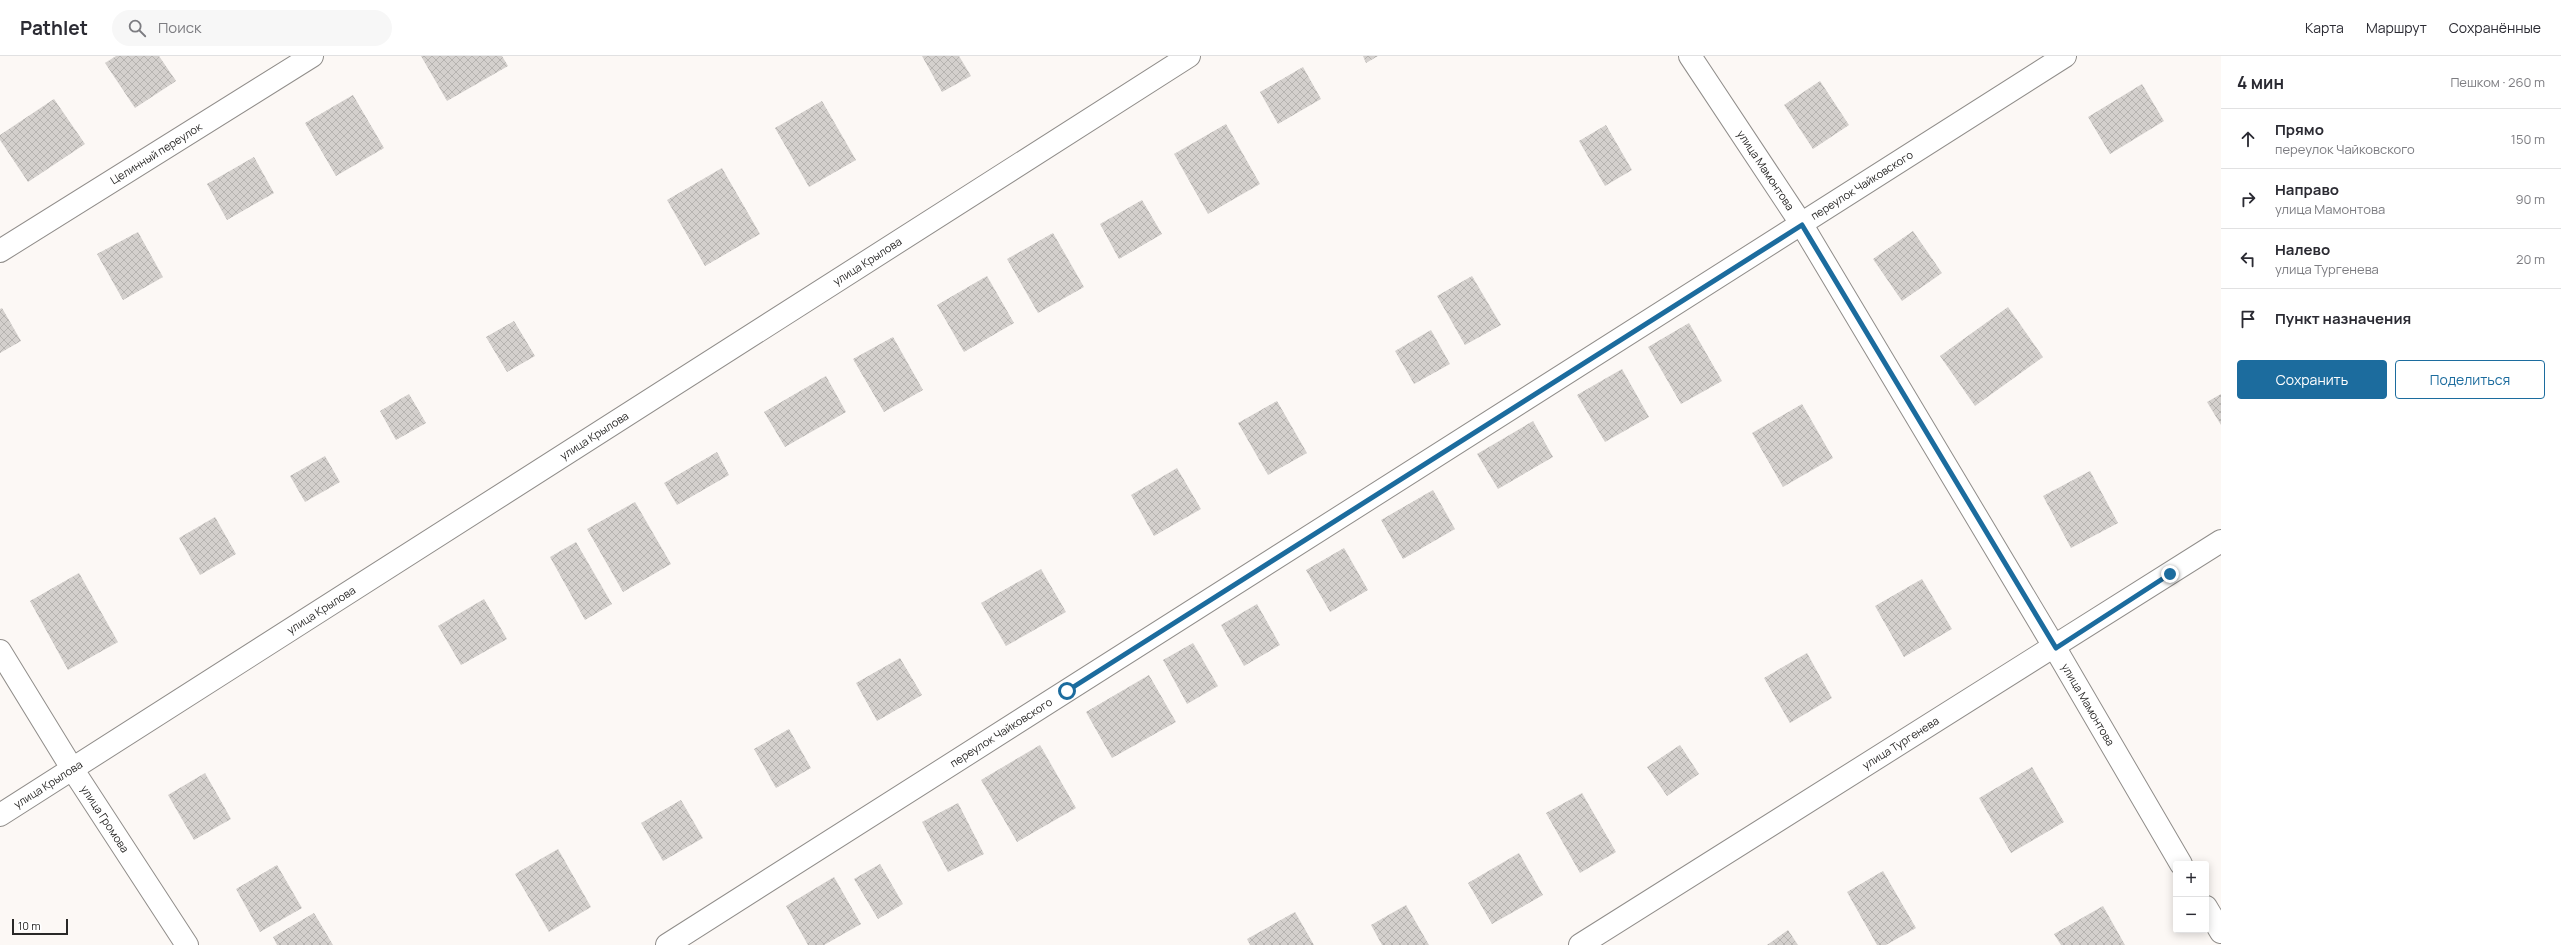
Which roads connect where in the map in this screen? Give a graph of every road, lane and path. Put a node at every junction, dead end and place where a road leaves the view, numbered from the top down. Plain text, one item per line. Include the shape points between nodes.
1 (312, 56) edge
2 (1189, 56) edge
3 (1690, 56) edge
4 (2065, 56) edge
5 (1802, 225) junction
6 (0, 251) edge
7 (2221, 541) edge
8 (2056, 648) junction
9 (0, 651) edge
10 (73, 770) junction
11 (0, 815) edge
12 (2179, 861) edge
13 (2209, 911) edge
14 (2221, 932) edge
15 (187, 945) edge
16 (667, 945) edge
17 (1580, 945) edge

1 - 6 street, Целинный переулок
2 - 10 street, улица Крылова
3 - 5 street, улица Мамонтова
4 - 5 street, переулок Чайковского
5 - 8 street, улица Мамонтова
5 - 16 street, переулок Чайковского
7 - 8 street, улица Тургенева
8 - 12 street, улица Мамонтова
8 - 17 street, улица Тургенева
9 - 10 street, улица Громова
10 - 11 street, улица Крылова
10 - 15 street, улица Громова
13 - 14 street

